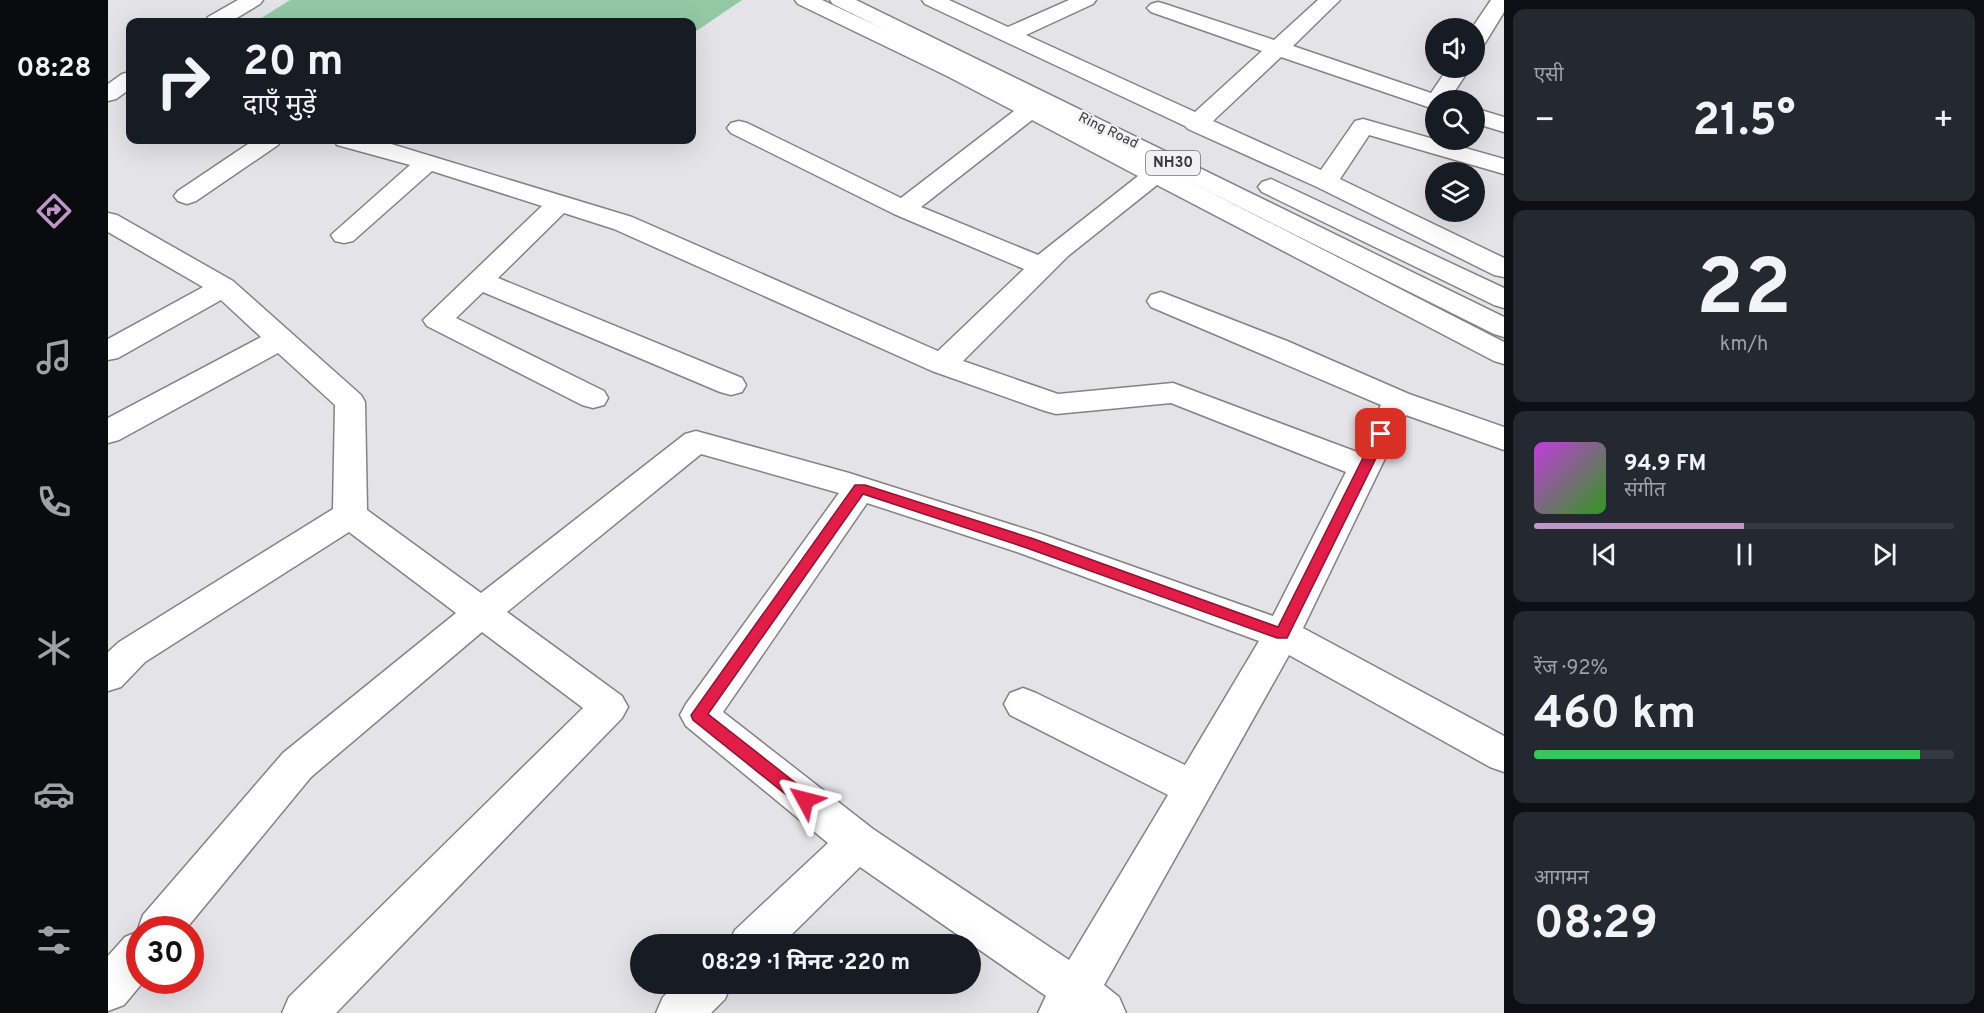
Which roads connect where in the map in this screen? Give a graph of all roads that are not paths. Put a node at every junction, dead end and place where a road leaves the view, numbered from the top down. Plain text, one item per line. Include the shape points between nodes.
1 (253, 0) edge
2 (806, 0) edge
3 (840, 0) edge
4 (883, 0) edge
5 (932, 0) edge
6 (1086, 0) edge
7 (1330, 0) edge
8 (1501, 0) edge
9 (1158, 8) dead end
10 (223, 18) edge
11 (1485, 25) edge
12 (1009, 36) junction
13 (1278, 49) junction
14 (1425, 98) edge
15 (1030, 110) junction
16 (1425, 112) edge
17 (1485, 119) edge
18 (1197, 124) junction
19 (1504, 125) edge
20 (739, 128) dead end
21 (1398, 135) junction
22 (263, 144) edge
23 (361, 144) edge
24 (1205, 155) dead end
25 (428, 162) junction
26 (1504, 167) edge
27 (1155, 175) junction
28 (1248, 175) dead end
29 (1326, 182) junction
30 (187, 196) dead end
31 (560, 203) junction
32 (903, 209) junction
33 (109, 223) edge
34 (344, 235) dead end
35 (1041, 266) junction
36 (1504, 269) edge
37 (479, 280) junction
38 (224, 287) junction
39 (1504, 299) edge
40 (1161, 301) dead end
41 (1504, 328) edge
42 (282, 338) junction
43 (108, 351) edge
44 (1504, 354) edge
45 (942, 364) junction
46 (731, 385) dead end
47 (593, 398) dead end
48 (1398, 401) junction
49 (108, 432) edge
50 (1504, 439) edge
51 (1365, 467) junction
52 (860, 488) junction
53 (350, 515) junction
54 (482, 612) junction
55 (1282, 634) junction
56 (108, 676) edge
57 (1023, 704) dead end
58 (1504, 755) edge
59 (1193, 788) junction
60 (858, 842) junction
61 (170, 916) edge
62 (762, 934) edge
63 (126, 968) edge
64 (108, 989) edge
65 (699, 994) edge
66 (1080, 1006) edge
67 (305, 1013) edge
68 (679, 1013) edge

1 - 10 main road
2 - 15 main road
3 - 41 main road, Ring Road / NH30
4 - 24 main road, Ring Road / NH30
5 - 12 main road
6 - 12 main road
7 - 13 main road
8 - 11 main road
9 - 13 main road
12 - 18 main road
13 - 14 main road
13 - 18 main road
15 - 27 main road
15 - 32 main road
16 - 21 main road
17 - 19 main road
18 - 29 main road
20 - 32 main road
21 - 26 main road
21 - 29 main road via 1363,126
22 - 30 main road
23 - 25 main road
25 - 31 main road
25 - 34 main road
27 - 35 main road
27 - 44 main road
28 - 39 main road
29 - 36 main road
31 - 37 main road
31 - 45 main road via 622,223
32 - 35 main road
33 - 38 main road
35 - 45 main road
37 - 46 main road
37 - 47 main road via 437,320
38 - 42 main road
38 - 43 main road
40 - 48 main road
42 - 49 main road
42 - 53 main road via 350,402
45 - 51 main road via 1056,404 1173,393
48 - 50 main road
48 - 51 main road
51 - 55 main road
52 - 54 main road via 696,442
52 - 55 main road via 1029,543
52 - 60 main road via 699,715
53 - 54 main road
53 - 56 main road via 132,652
54 - 61 main road via 297,765
54 - 67 main road via 609,707
55 - 58 main road
55 - 59 main road
57 - 59 main road
59 - 66 main road
60 - 62 main road
60 - 66 main road
63 - 64 main road
65 - 68 main road

